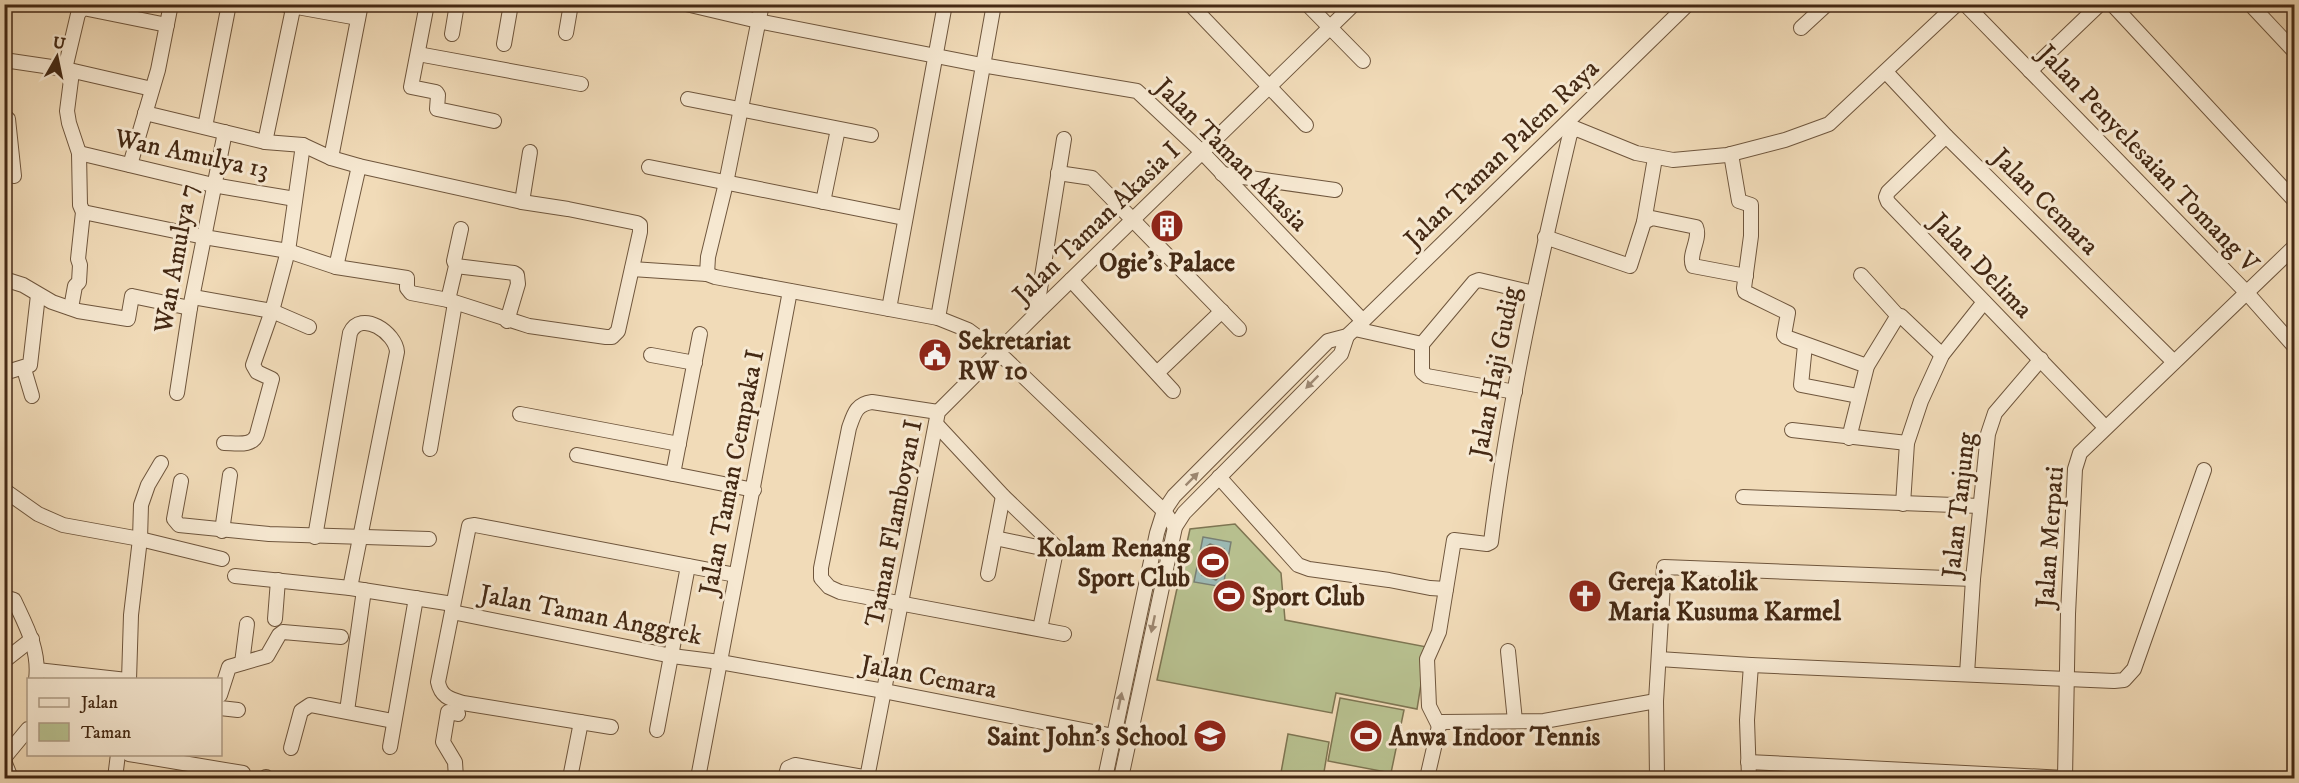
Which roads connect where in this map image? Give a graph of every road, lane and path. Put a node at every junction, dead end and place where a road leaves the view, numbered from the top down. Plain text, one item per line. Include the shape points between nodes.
1 (171, 4) edge
2 (229, 4) edge
3 (427, 4) edge
4 (457, 4) edge
5 (511, 4) edge
6 (571, 4) edge
7 (686, 4) edge
8 (762, 4) edge
9 (945, 4) edge
10 (994, 4) edge
11 (1307, 4) edge
12 (1354, 4) edge
13 (1688, 4) edge
14 (1827, 4) edge
15 (1957, 4) edge
16 (1965, 4) edge
17 (2100, 4) edge
18 (2112, 4) edge
19 (2250, 4) edge
20 (291, 5) edge
21 (90, 7) edge
22 (1198, 7) edge
23 (359, 11) edge
24 (758, 21) junction
25 (167, 25) junction
26 (1330, 28) junction
27 (1801, 28) dead end
28 (566, 33) dead end
29 (452, 34) dead end
30 (504, 44) dead end
31 (2295, 51) edge
32 (418, 54) junction
33 (936, 56) junction
34 (4, 60) edge
35 (1363, 61) dead end
36 (982, 65) junction
37 (68, 70) junction
38 (2030, 70) junction
39 (1886, 72) junction
40 (581, 84) dead end
41 (1270, 87) junction
42 (152, 89) junction
43 (687, 99) dead end
44 (740, 110) junction
45 (145, 113) junction
46 (4, 116) edge
47 (494, 121) dead end
48 (1306, 125) dead end
49 (1570, 126) junction
50 (205, 128) junction
51 (838, 129) junction
52 (225, 132) junction
53 (871, 135) dead end
54 (1946, 136) junction
55 (1064, 139) dead end
56 (265, 142) junction
57 (303, 145) junction
58 (531, 152) dead end
59 (1202, 152) junction
60 (79, 153) junction
61 (1731, 154) junction
62 (331, 158) junction
63 (1655, 158) junction
64 (130, 165) junction
65 (359, 166) junction
66 (649, 167) dead end
67 (1058, 173) junction
68 (1222, 174) junction
69 (14, 176) dead end
70 (726, 183) junction
71 (213, 185) junction
72 (1335, 190) dead end
73 (296, 199) junction
74 (2295, 200) edge
75 (522, 202) junction
76 (823, 202) junction
77 (83, 212) junction
78 (904, 218) junction
79 (1133, 219) junction
80 (1644, 222) junction
81 (461, 229) dead end
82 (204, 237) junction
83 (1545, 237) junction
84 (2295, 247) edge
85 (288, 251) junction
86 (456, 266) junction
87 (336, 267) junction
88 (632, 269) junction
89 (695, 274) junction
90 (1861, 275) dead end
91 (1746, 276) junction
92 (4, 279) edge
93 (1071, 280) junction
94 (790, 291) junction
95 (1534, 293) junction
96 (2247, 293) junction
97 (38, 295) junction
98 (452, 301) junction
99 (1984, 302) junction
100 (191, 303) junction
101 (70, 308) junction
102 (889, 309) junction
103 (272, 311) junction
104 (1222, 311) junction
105 (1036, 314) junction
106 (1898, 316) junction
107 (938, 318) junction
108 (507, 321) junction
109 (309, 327) dead end
110 (1239, 329) dead end
111 (1355, 329) junction
112 (700, 334) dead end
113 (1422, 344) junction
114 (1805, 345) junction
115 (2295, 346) edge
116 (998, 352) junction
117 (1942, 354) junction
118 (651, 355) dead end
119 (2041, 359) junction
120 (2174, 362) junction
121 (695, 363) junction
122 (1867, 366) junction
123 (24, 369) junction
124 (1157, 373) junction
125 (4, 374) edge
126 (1173, 391) dead end
127 (1515, 392) junction
128 (177, 393) dead end
129 (32, 396) dead end
130 (1858, 396) junction
131 (1270, 402) junction
132 (1281, 413) junction
133 (520, 414) dead end
134 (937, 418) junction
135 (2105, 427) junction
136 (1792, 430) dead end
137 (1849, 438) junction
138 (224, 443) dead end
139 (1906, 443) junction
140 (679, 444) junction
141 (430, 449) dead end
142 (577, 455) dead end
143 (161, 463) dead end
144 (2204, 470) dead end
145 (673, 474) junction
146 (230, 475) dead end
147 (1219, 477) junction
148 (181, 481) dead end
149 (4, 490) edge
150 (754, 490) junction
151 (1003, 496) junction
152 (1743, 497) dead end
153 (1903, 504) junction
154 (1980, 506) junction
155 (1164, 511) junction
156 (1175, 527) junction
157 (222, 531) junction
158 (315, 537) junction
159 (359, 537) junction
160 (140, 538) junction
161 (995, 538) junction
162 (429, 539) dead end
163 (1056, 551) junction
164 (222, 559) dead end
165 (688, 566) junction
166 (988, 574) dead end
167 (736, 575) junction
168 (235, 576) dead end
169 (1973, 579) junction
170 (278, 580) junction
171 (357, 589) junction
172 (1446, 589) junction
173 (4, 597) edge
174 (416, 598) junction
175 (901, 603) junction
176 (446, 605) junction
177 (274, 619) dead end
178 (247, 624) dead end
179 (1040, 629) junction
180 (1064, 634) dead end
181 (341, 637) dead end
182 (32, 639) junction
183 (1508, 651) dead end
184 (672, 656) junction
185 (1659, 659) junction
186 (4, 661) edge
187 (720, 662) junction
188 (242, 663) junction
189 (1750, 665) junction
190 (1967, 674) junction
191 (37, 675) edge
192 (109, 678) edge
193 (128, 678) edge
194 (2067, 679) junction
195 (222, 688) edge
196 (884, 691) junction
197 (1656, 701) junction
198 (222, 708) edge
199 (238, 710) dead end
200 (347, 711) junction
201 (458, 714) dead end
202 (393, 721) junction
203 (1515, 721) junction
204 (581, 722) junction
205 (1439, 726) junction
206 (611, 727) dead end
207 (27, 730) edge
208 (657, 730) dead end
209 (1112, 736) junction
210 (1129, 739) junction
211 (390, 747) dead end
212 (291, 748) dead end
213 (118, 756) edge
214 (141, 756) edge
215 (4, 759) edge
216 (1748, 762) junction
217 (243, 773) dead end
218 (11, 778) edge
219 (115, 778) edge
220 (456, 778) edge
221 (570, 778) edge
222 (698, 778) edge
223 (785, 778) edge
224 (868, 778) edge
225 (1105, 778) edge
226 (1121, 778) edge
227 (1427, 778) edge
228 (1657, 778) edge
229 (1749, 778) edge
230 (2065, 778) edge

1 - 25 street
2 - 50 street
3 - 32 street
4 - 29 street
5 - 30 street
6 - 28 street
7 - 24 street, Jalan Taman Akasia
8 - 24 street
9 - 33 street
10 - 36 street
11 - 26 street
12 - 26 street, Jalan Taman Akasia I
13 - 49 street, Jalan Taman Palem Raya
14 - 27 street
15 - 39 street
16 - 38 street, Jalan Penyelesaian Tomang V
17 - 38 street
18 - 74 street
19 - 31 street
20 - 23 street
20 - 56 street
21 - 25 street
21 - 37 street via 78,14
22 - 41 street
23 - 62 street
24 - 33 street, Jalan Taman Akasia
24 - 44 street
25 - 42 street
26 - 35 street
26 - 41 street, Jalan Taman Akasia I
32 - 40 street
32 - 47 street via 411,87 436,92 437,109
33 - 36 street, Jalan Taman Akasia
33 - 78 street
34 - 37 street
36 - 59 street, Jalan Taman Akasia via 1137,91
36 - 107 street
37 - 42 street
37 - 60 street via 67,111
38 - 96 street, Jalan Penyelesaian Tomang V
39 - 54 street, Jalan Cemara
39 - 61 street via 1829,124
41 - 48 street
41 - 59 street, Jalan Taman Akasia I
42 - 45 street
43 - 44 street
44 - 51 street
44 - 70 street
45 - 50 street
45 - 64 street
46 - 69 street via 8,119
49 - 63 street
49 - 83 street, Jalan Haji Gudig
49 - 111 street, Jalan Taman Palem Raya
50 - 52 street
51 - 53 street
51 - 76 street
52 - 56 street
52 - 71 street, Wan Amulya 7
54 - 99 street, Jalan Delima via 1886,197
54 - 120 street, Jalan Cemara
55 - 67 street
56 - 57 street
57 - 62 street
57 - 73 street
58 - 75 street
59 - 68 street, Jalan Taman Akasia
59 - 79 street, Jalan Taman Akasia I
60 - 64 street, Wan Amulya 13
60 - 77 street
61 - 63 street via 1695,159
61 - 91 street via 1739,201 1751,205
62 - 65 street
63 - 80 street
64 - 71 street, Wan Amulya 13
65 - 75 street
65 - 87 street
66 - 70 street
67 - 79 street via 1092,178
67 - 105 street
68 - 72 street
68 - 111 street, Jalan Taman Akasia
70 - 76 street
70 - 89 street via 706,269
71 - 73 street, Wan Amulya 13
71 - 82 street, Wan Amulya 7
73 - 85 street
75 - 88 street via 637,223 640,228
76 - 78 street
77 - 82 street
77 - 101 street via 79,282
78 - 102 street
79 - 93 street, Jalan Taman Akasia I
79 - 104 street
80 - 83 street via 1630,266
80 - 91 street via 1652,218 1696,227 1693,266
81 - 86 street
82 - 85 street
82 - 100 street, Wan Amulya 7
83 - 95 street, Jalan Haji Gudig
84 - 96 street, Jalan Merpati
85 - 87 street
85 - 103 street
86 - 98 street
86 - 108 street via 517,275
87 - 98 street via 396,275 407,279 411,293
88 - 89 street
88 - 108 street via 618,330 612,337
89 - 94 street
90 - 106 street
91 - 114 street via 1745,292 1788,313 1784,335
92 - 97 street
93 - 105 street, Jalan Taman Akasia I
93 - 124 street
94 - 102 street
94 - 150 street, Jalan Taman Cempaka I
95 - 113 street via 1474,282
95 - 127 street, Jalan Haji Gudig
96 - 115 street, Jalan Penyelesaian Tomang V
96 - 120 street, Jalan Merpati
97 - 101 street
97 - 123 street via 31,363
98 - 108 street
98 - 141 street
99 - 117 street
99 - 119 street, Jalan Delima
100 - 101 street via 132,296 128,319
100 - 103 street
100 - 128 street, Wan Amulya 7
102 - 107 street
103 - 109 street
103 - 138 street via 253,365 256,372 272,379 256,439
104 - 110 street
104 - 124 street
105 - 116 street, Jalan Taman Akasia I
106 - 117 street
106 - 122 street
107 - 116 street via 968,330
111 - 113 street
111 - 131 street, Jalan Taman Palem Raya via 1328,341
111 -> 132 street, Jalan Taman Palem Raya via 1341,354
112 - 121 street
113 - 127 street via 1422,372 1427,376
114 - 122 street
114 - 130 street via 1801,385
116 - 134 street, Taman Flamboyan I
116 - 155 street
117 - 139 street
118 - 121 street
119 - 135 street, Jalan Delima
119 - 154 street, Jalan Tanjung via 1991,421
120 - 135 street, Jalan Merpati
121 - 140 street
122 - 130 street
123 - 125 street
123 - 129 street
124 - 126 street
127 - 172 street, Jalan Haji Gudig via 1491,542 1454,540
130 - 137 street
131 - 132 street
155 -> 131 street, Jalan Taman Palem Raya via 1174,496
132 - 147 street, Jalan Taman Palem Raya
133 - 140 street
134 - 151 street
134 - 175 street, Taman Flamboyan I
134 - 175 street via 872,402 862,403 854,412 820,568 821,578 840,592
135 - 194 street, Jalan Merpati via 2080,453 2075,469
136 - 137 street
137 - 139 street
139 - 153 street
140 - 145 street
142 - 145 street
143 - 160 street via 141,505
144 - 194 street via 2131,674 2119,681
145 - 150 street
146 - 157 street
147 - 156 street, Jalan Taman Palem Raya
147 - 172 street via 1298,565
148 - 157 street via 176,522
149 - 160 street via 38,514 63,525
150 - 167 street, Jalan Taman Cempaka I
151 - 161 street
151 - 163 street
152 - 153 street
153 - 154 street
154 - 169 street, Jalan Tanjung
155 - 156 street
209 -> 155 street, Jalan Taman Palem Raya
156 -> 210 street, Jalan Taman Palem Raya
157 - 158 street
158 - 159 street
158 - 159 street via 350,333 363,323 382,327 397,347
159 - 162 street
159 - 171 street
160 - 164 street
160 - 193 street
161 - 163 street
161 - 166 street
163 - 179 street
165 - 167 street
165 - 176 street via 472,525 467,529
165 - 184 street
167 - 187 street, Jalan Taman Cempaka I
168 - 170 street, Jalan Taman Anggrek
169 - 185 street via 1664,567
169 - 190 street, Jalan Tanjung
170 - 171 street, Jalan Taman Anggrek
170 - 177 street
171 - 174 street, Jalan Taman Anggrek
171 - 200 street
172 - 205 street via 1439,632 1427,659 1429,706
173 - 182 street via 14,600
174 - 176 street, Jalan Taman Anggrek
174 - 202 street
175 - 179 street
175 - 196 street, Taman Flamboyan I
176 - 184 street, Jalan Taman Anggrek
176 - 204 street via 438,682 447,698
178 - 188 street
179 - 180 street
181 - 188 street via 283,632 267,656
182 - 186 street
182 - 191 street
183 - 203 street
184 - 187 street, Jalan Taman Anggrek
184 - 208 street
185 - 189 street
185 - 197 street
187 - 196 street, Jalan Cemara
187 - 222 street, Jalan Taman Cempaka I
188 - 195 street via 229,667
189 - 190 street
189 - 216 street
190 - 194 street
191 - 192 street via 53,671
194 - 230 street, Jalan Merpati
196 - 209 street, Jalan Cemara
196 - 224 street, Taman Flamboyan I
197 - 203 street via 1544,721
197 - 228 street
198 - 199 street
200 - 202 street
200 - 212 street via 310,705 301,711
201 - 220 street via 448,712 443,736
202 - 211 street
203 - 205 street via 1448,721
204 - 206 street
204 - 221 street
205 - 227 street
207 - 215 street
209 - 210 street, Jalan Cemara
209 - 225 street, Jalan Taman Palem Raya
210 - 226 street, Jalan Taman Palem Raya
213 - 219 street
214 - 217 street
215 - 218 street
216 - 229 street
216 - 230 street
223 - 224 street via 788,768 795,765

